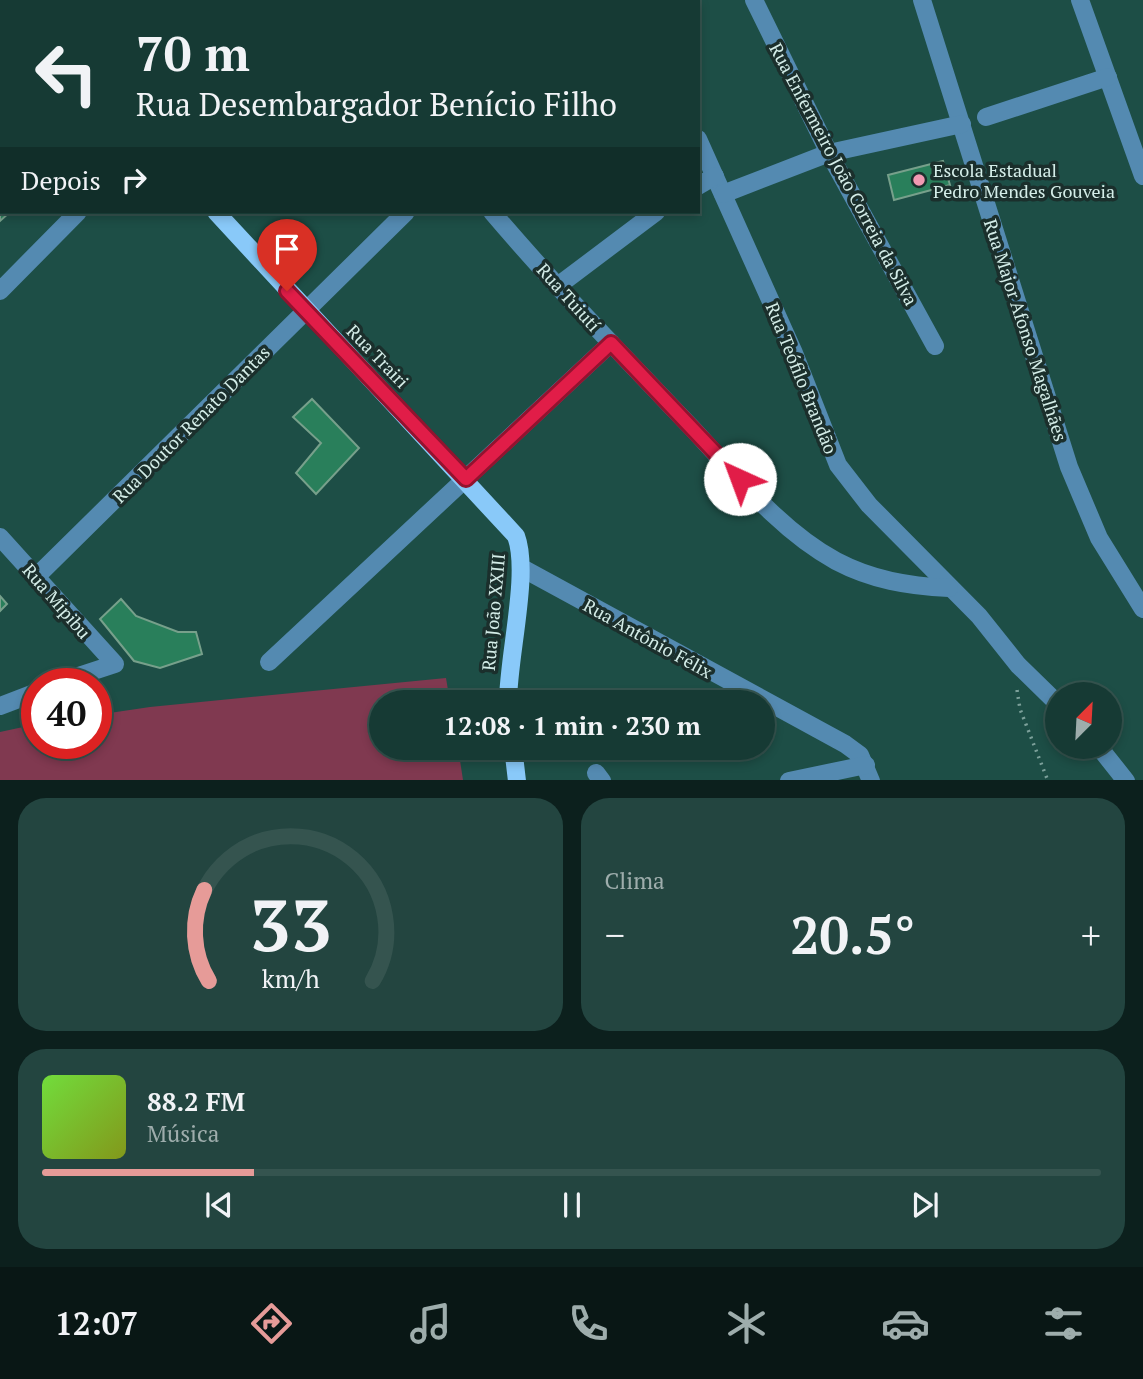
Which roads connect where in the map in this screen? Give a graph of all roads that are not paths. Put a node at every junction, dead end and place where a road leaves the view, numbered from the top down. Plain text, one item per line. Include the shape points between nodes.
1 (754, 0) edge
2 (922, 0) edge
3 (1080, 0) edge
4 (1108, 77) junction
5 (986, 117) dead end
6 (962, 124) junction
7 (700, 143) edge
8 (829, 153) junction
9 (1143, 175) edge
10 (715, 176) junction
11 (700, 185) edge
12 (723, 194) junction
13 (76, 214) edge
14 (218, 214) edge
15 (404, 214) edge
16 (494, 214) edge
17 (653, 214) edge
18 (559, 285) junction
19 (0, 291) edge
20 (305, 311) junction
21 (611, 343) junction
22 (935, 346) dead end
23 (466, 479) junction
24 (511, 528) joint
25 (0, 537) edge
26 (522, 568) junction
27 (37, 576) junction
28 (949, 588) junction
29 (1143, 610) edge
30 (92, 641) junction
31 (269, 662) dead end
32 (77, 668) edge
33 (101, 668) edge
34 (508, 690) edge
35 (1045, 691) edge
36 (21, 698) edge
37 (0, 706) edge
38 (515, 760) edge
39 (1110, 760) edge
40 (869, 773) edge
41 (517, 780) edge
42 (789, 780) edge
43 (1126, 780) edge

1 - 8 street, Rua Enfermeiro João Correia da Silva
2 - 6 street, Rua Major Afonso Magalhães
3 - 4 street
4 - 5 street
4 - 9 street
6 - 8 street
6 - 29 street, Rua Major Afonso Magalhães via 1069,467 1104,547
7 - 10 street, Rua Teófilo Brandão
8 - 12 street
8 - 22 street, Rua Enfermeiro João Correia da Silva
10 - 11 street
10 - 12 street, Rua Teófilo Brandão
12 - 28 street, Rua Teófilo Brandão via 838,465
13 - 19 street
14 - 20 main road, Rua Trairi
15 - 20 street, Rua Doutor Renato Dantas
16 - 18 street, Rua Tuiutí
17 - 18 street
18 - 21 street, Rua Tuiutí
20 - 23 main road, Rua Trairi
20 - 27 street, Rua Doutor Renato Dantas
21 - 23 street
21 - 28 street, Rua Tuiutí via 758,498 808,543 862,573 893,583
23 - 24 main road, Rua Trairi
23 - 31 street
24 - 26 main road, Rua João XXIII via 520,545
25 - 27 street, Rua Mipibu
26 - 34 main road, Rua João XXIII
26 - 40 street, Rua Antônio Félix via 823,731 852,749
27 - 30 street, Rua Mipibu
28 - 35 street, Rua Teófilo Brandão
30 - 32 street
30 - 33 street, Rua Mipibu via 115,664
36 - 37 street
38 - 41 main road
39 - 43 street
40 - 42 street via 821,771

